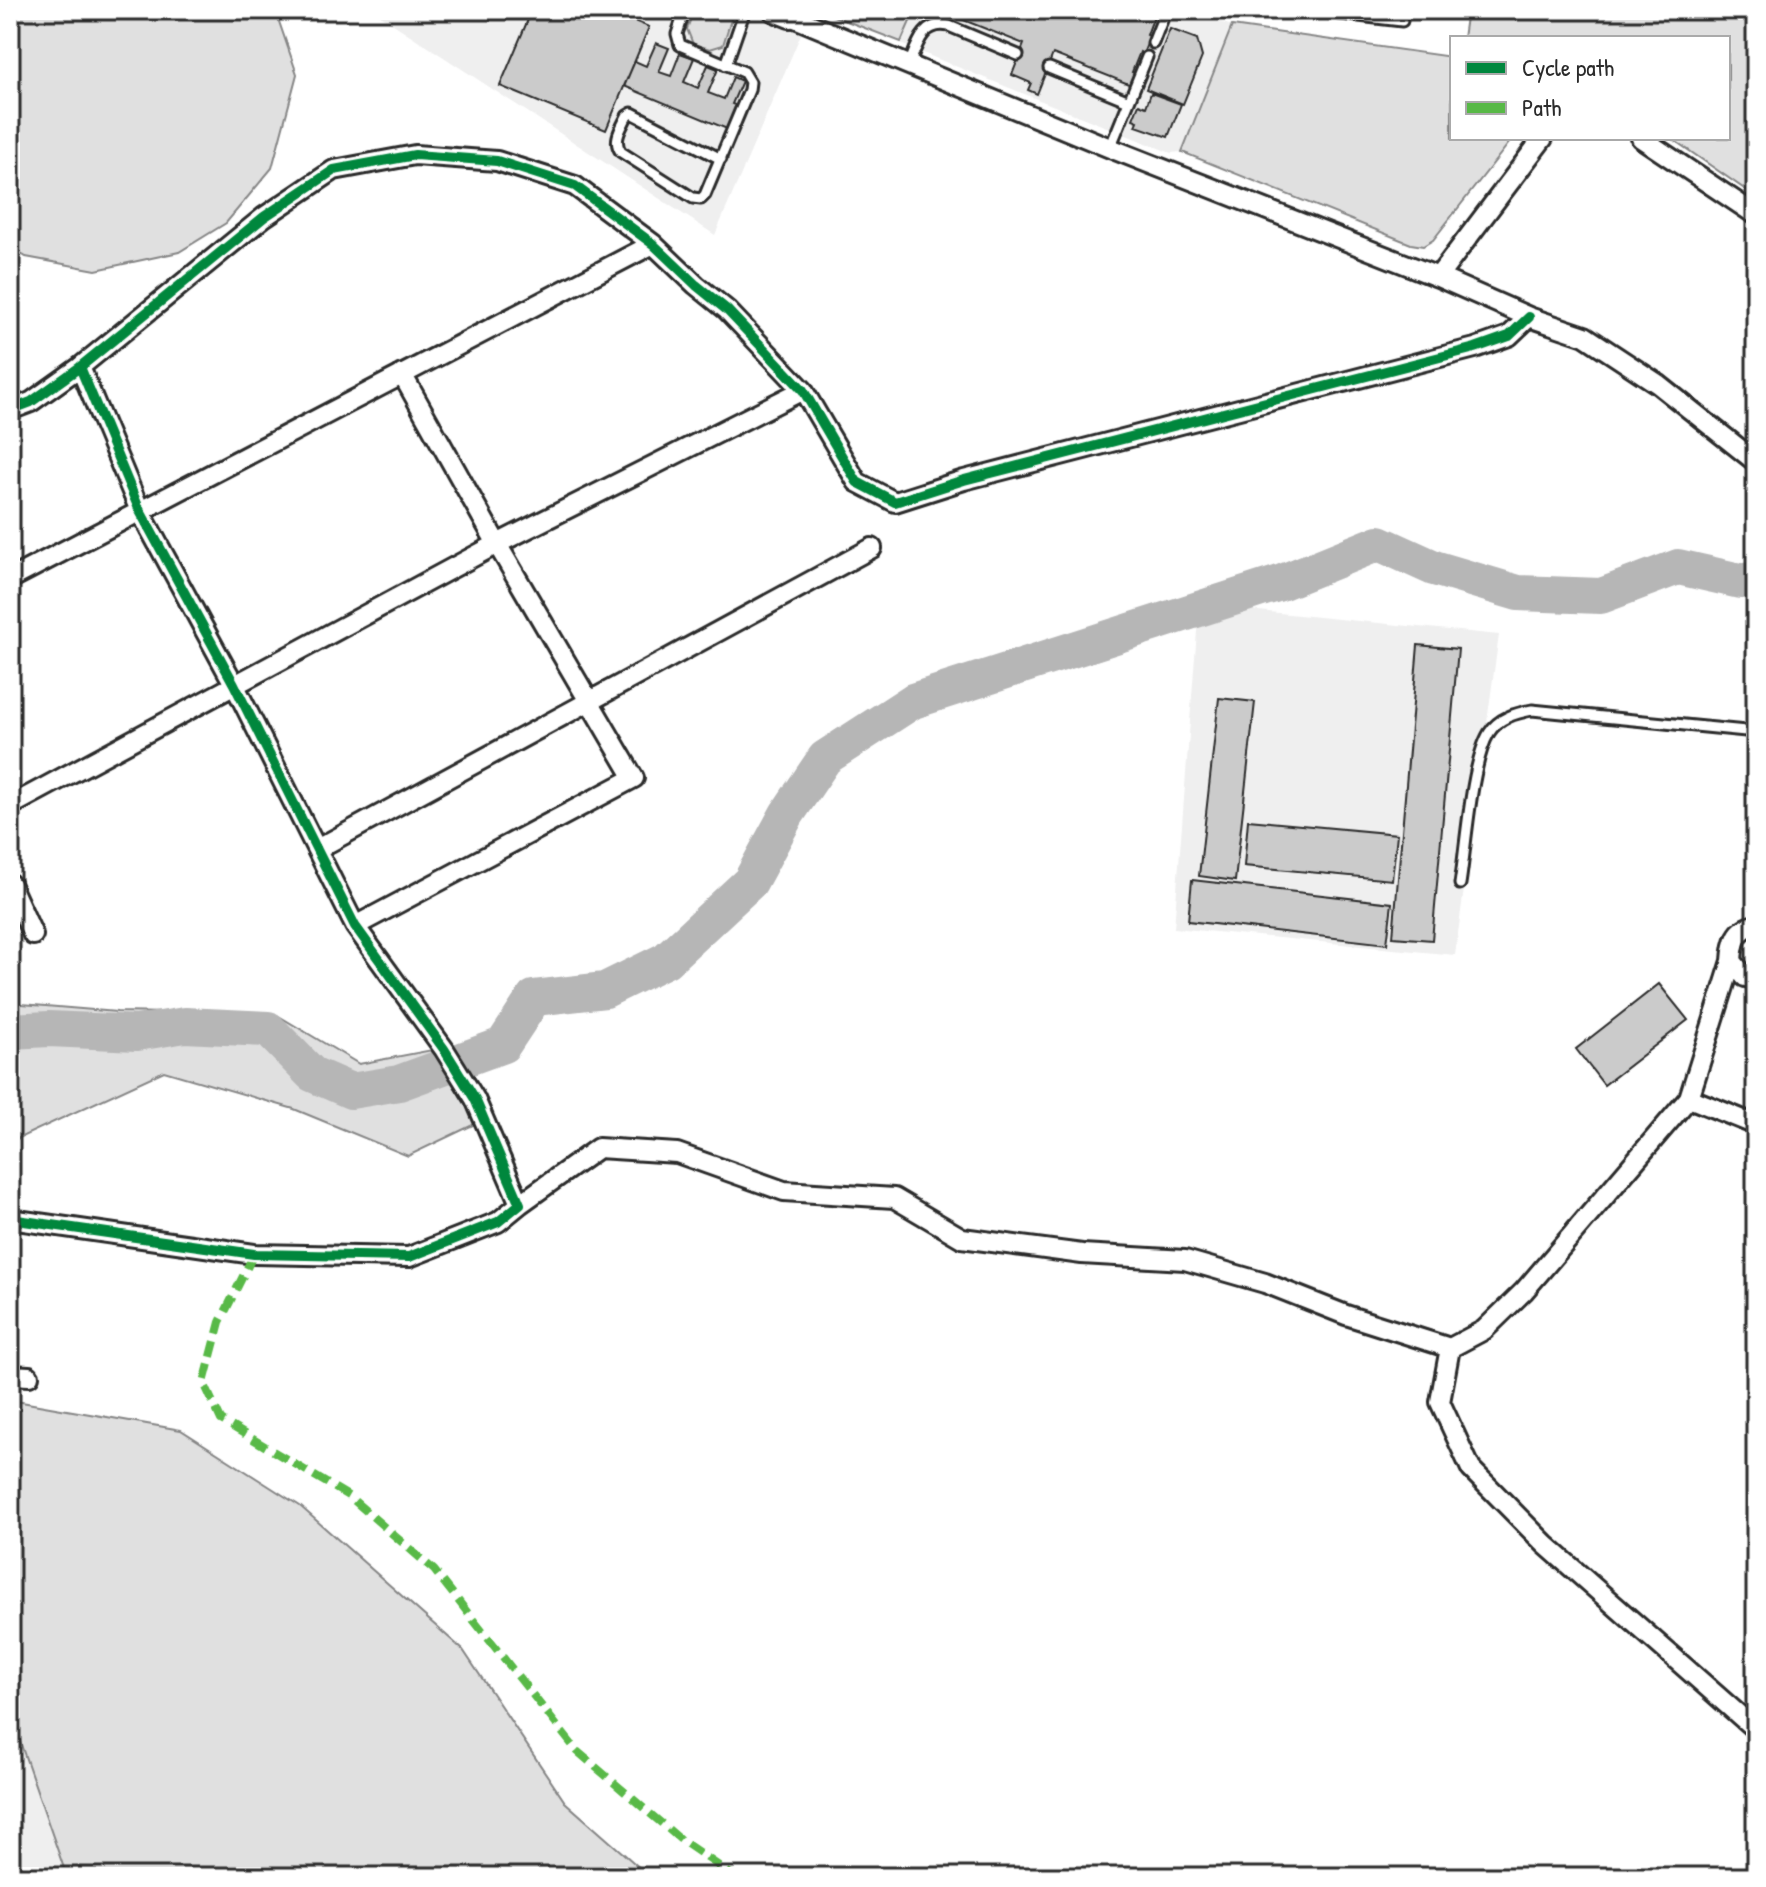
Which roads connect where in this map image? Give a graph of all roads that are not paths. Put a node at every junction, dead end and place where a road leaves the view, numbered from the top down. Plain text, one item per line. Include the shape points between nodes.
1 (685, 10) edge
2 (745, 10) edge
3 (1166, 10) edge
4 (1306, 10) edge
5 (786, 12) edge
6 (1402, 21) dead end
7 (1153, 43) dead end
8 (1018, 55) dead end
9 (1147, 57) dead end
10 (726, 65) junction
11 (909, 65) junction
12 (1049, 68) dead end
13 (1129, 101) junction
14 (1541, 140) edge
15 (1644, 140) edge
16 (1110, 148) junction
17 (721, 159) junction
18 (1756, 215) edge
19 (653, 244) junction
20 (1438, 277) junction
21 (1529, 317) junction
22 (80, 367) junction
23 (402, 374) junction
24 (803, 390) junction
25 (10, 410) edge
26 (1756, 462) edge
27 (140, 511) junction
28 (497, 544) junction
29 (872, 548) dead end
30 (10, 579) edge
31 (234, 684) junction
32 (589, 701) junction
33 (1756, 732) edge
34 (10, 806) edge
35 (317, 849) junction
36 (10, 884) edge
37 (1460, 884) dead end
38 (1756, 925) edge
39 (355, 926) junction
40 (33, 935) dead end
41 (1732, 961) junction
42 (1756, 979) edge
43 (1689, 1098) junction
44 (1756, 1125) edge
45 (520, 1204) junction
46 (10, 1219) edge
47 (1450, 1348) junction
48 (1756, 1730) edge

1 - 10 lane via 677,34 680,45
2 - 10 lane
3 - 7 lane
4 - 6 lane
5 - 11 street
8 - 11 lane via 937,25 922,34
9 - 13 lane
10 - 17 lane via 744,72 750,86
11 - 16 street
12 - 13 lane
13 - 16 lane
14 - 20 street
15 - 18 street
16 - 20 street
17 - 17 lane via 699,199 621,152 617,139 632,113
19 - 22 street via 575,186 497,161 415,155 334,170 264,217
19 - 23 street
19 - 24 street via 727,310
20 - 21 street
21 - 24 street via 1509,336 1475,348 895,502 857,482
21 - 26 street via 1585,336 1658,384
22 - 25 street via 31,402
22 - 27 street
23 - 27 street
23 - 28 street
24 - 28 street
27 - 30 street
27 - 31 street
28 - 31 street
28 - 32 street
29 - 32 street
31 - 34 street
31 - 35 street
32 - 35 street
32 - 39 street via 634,778
33 - 37 lane via 1532,710 1511,714 1490,732 1477,768
35 - 39 street
36 - 40 street
38 - 41 street via 1746,927 1733,941
39 - 45 street via 475,1099
41 - 42 street via 1745,977
41 - 43 street
43 - 44 street
43 - 47 street via 1524,1291 1484,1330
45 - 46 street via 498,1222 409,1257 254,1254
45 - 47 street via 598,1148 677,1153 784,1191 894,1198 962,1238 1082,1254 1185,1260
47 - 48 street via 1440,1402 1471,1469 1546,1545

